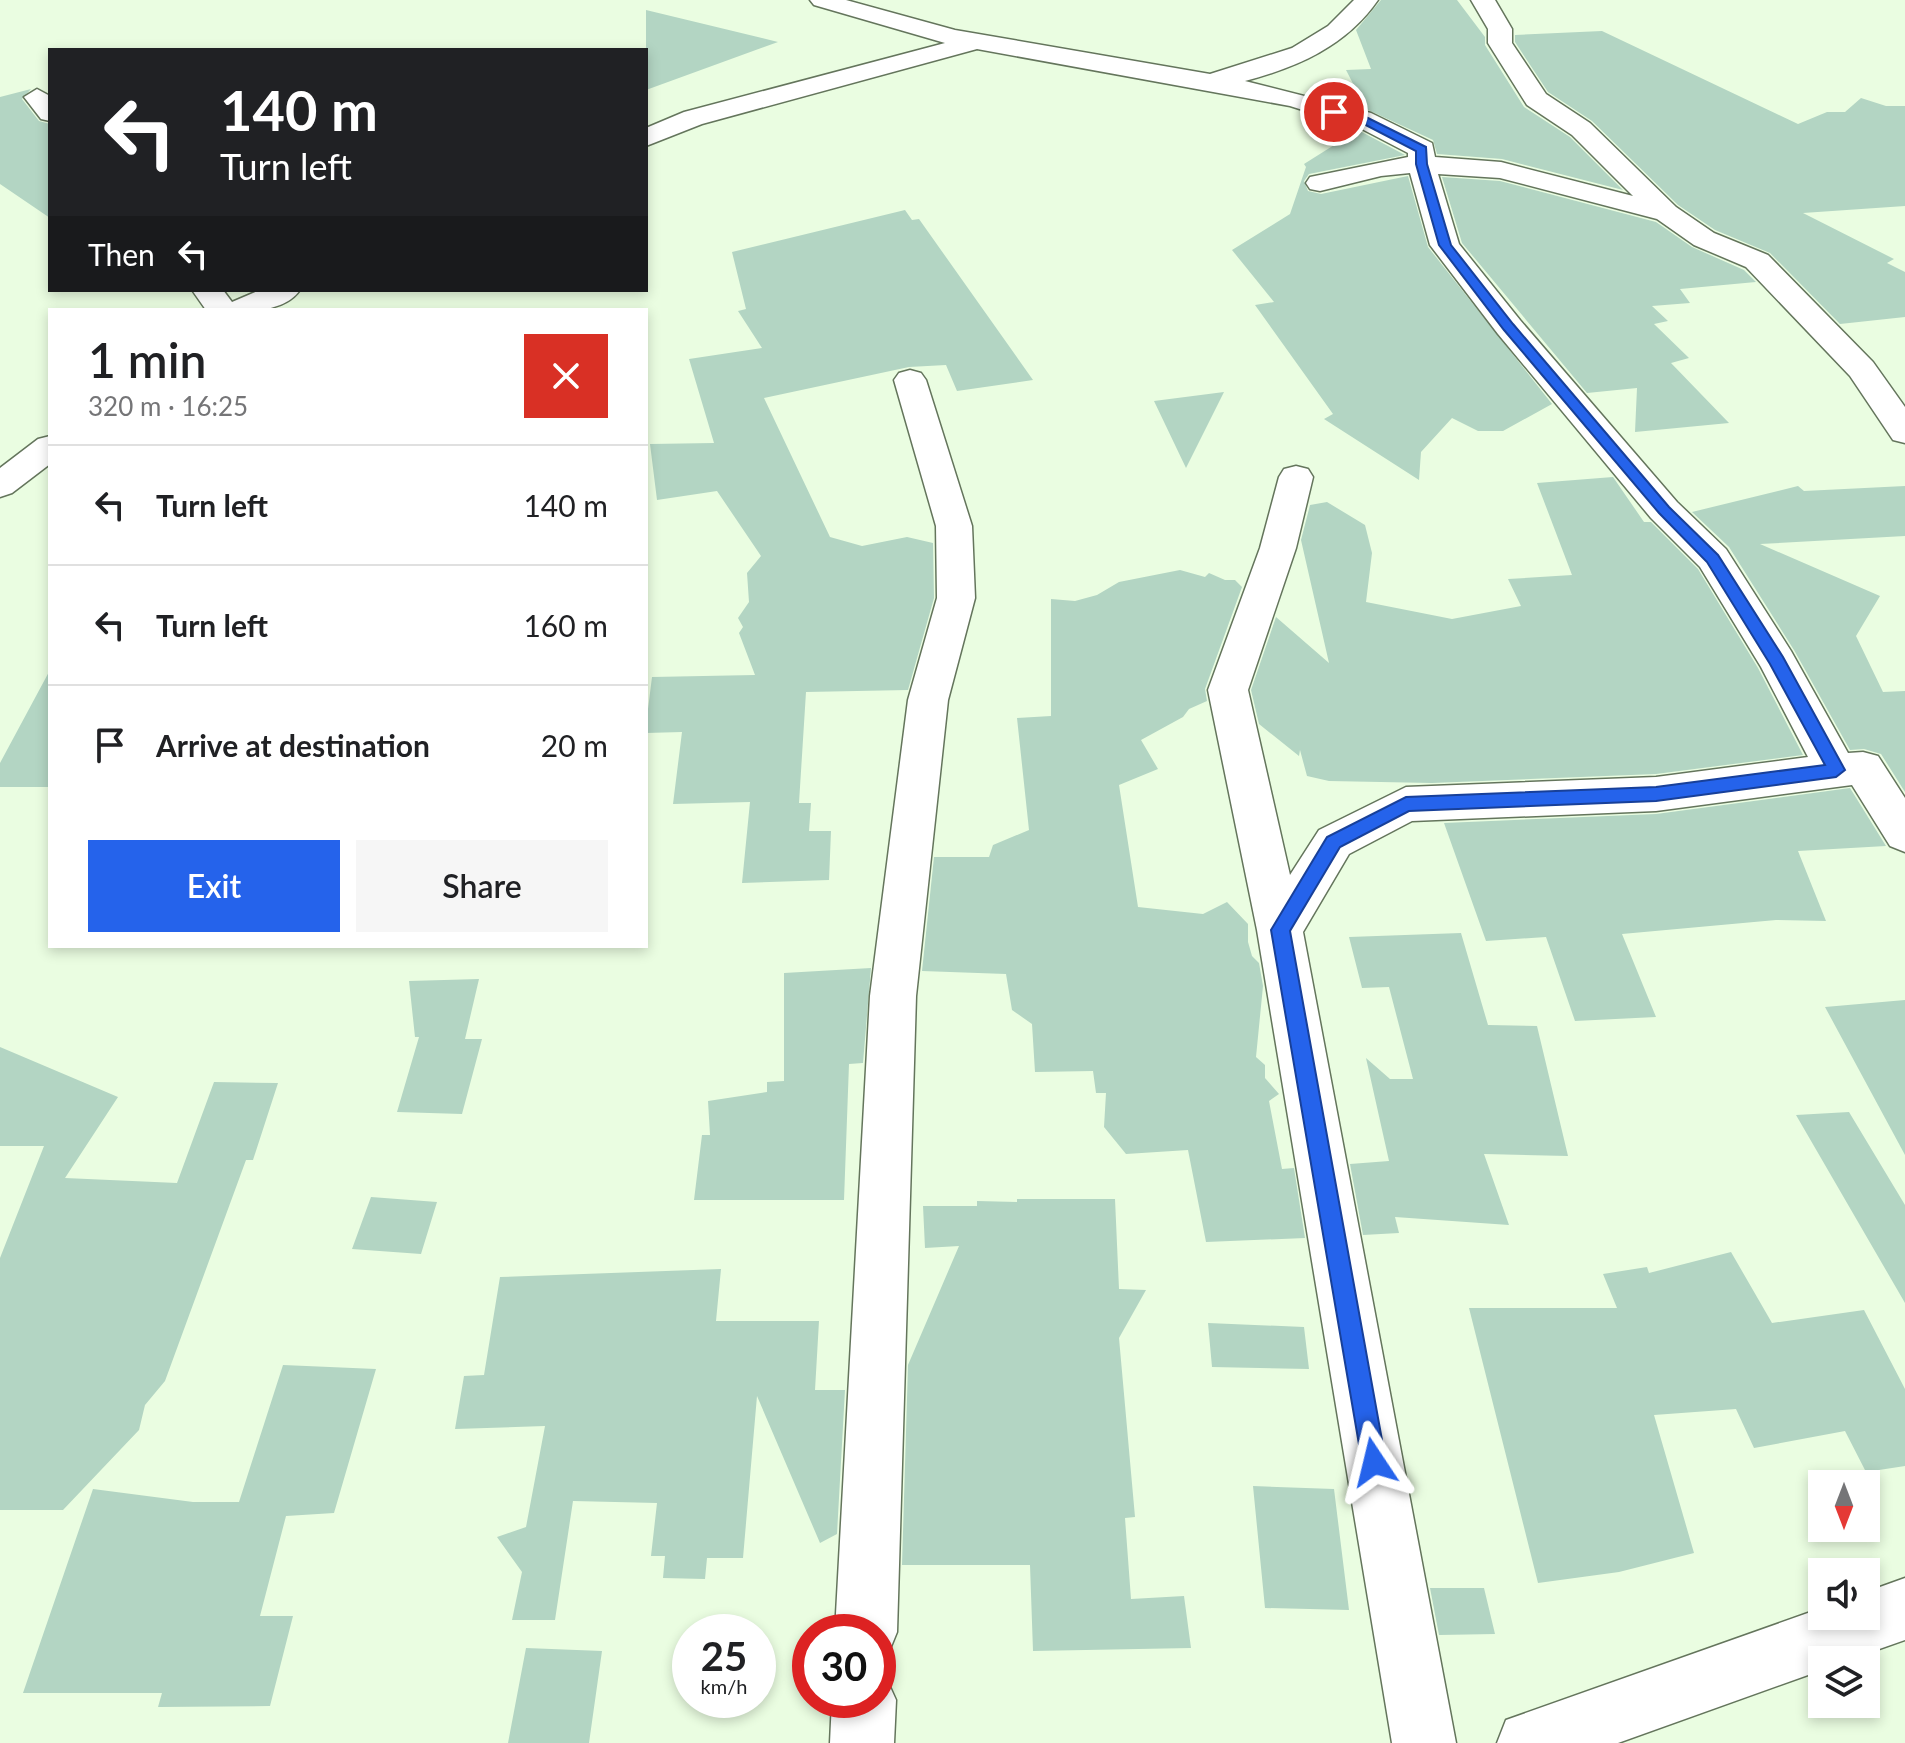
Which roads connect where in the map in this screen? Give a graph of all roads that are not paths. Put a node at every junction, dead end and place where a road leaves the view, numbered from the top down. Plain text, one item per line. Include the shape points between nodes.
1 (822, 0) edge
2 (1366, 0) edge
3 (1483, 0) edge
4 (978, 41) junction
5 (1217, 80) junction
6 (648, 137) edge
7 (1421, 164) junction
8 (1320, 183) dead end
9 (1667, 213) junction
10 (280, 292) edge
11 (244, 308) edge
12 (910, 380) dead end
13 (1905, 432) edge
14 (48, 449) edge
15 (1296, 477) dead end
16 (0, 485) edge
17 (1836, 770) junction
18 (1905, 834) edge
19 (1280, 930) junction
20 (1905, 1609) edge
21 (867, 1614) edge
22 (863, 1718) edge
23 (862, 1743) edge
24 (1424, 1743) edge
25 (1529, 1743) edge

1 - 4 street via 870,18
2 - 5 street via 1356,14 1294,59
3 - 9 street via 1500,29 1500,43 1536,99 1581,129
4 - 5 street
4 - 6 street via 693,118
5 - 7 street via 1364,120 1422,149
7 - 8 street
7 - 9 street via 1501,170
7 - 17 street via 1445,245 1664,510 1713,558
9 - 13 street via 1704,239 1757,261 1862,369
10 - 11 street
12 - 21 street via 954,526 956,598 928,700 893,996
14 - 16 street
15 - 19 street via 1278,548 1228,690
17 - 18 street via 1863,768
17 - 19 street via 1656,794 1406,804 1334,842
19 - 24 street
20 - 25 street
22 - 23 street

